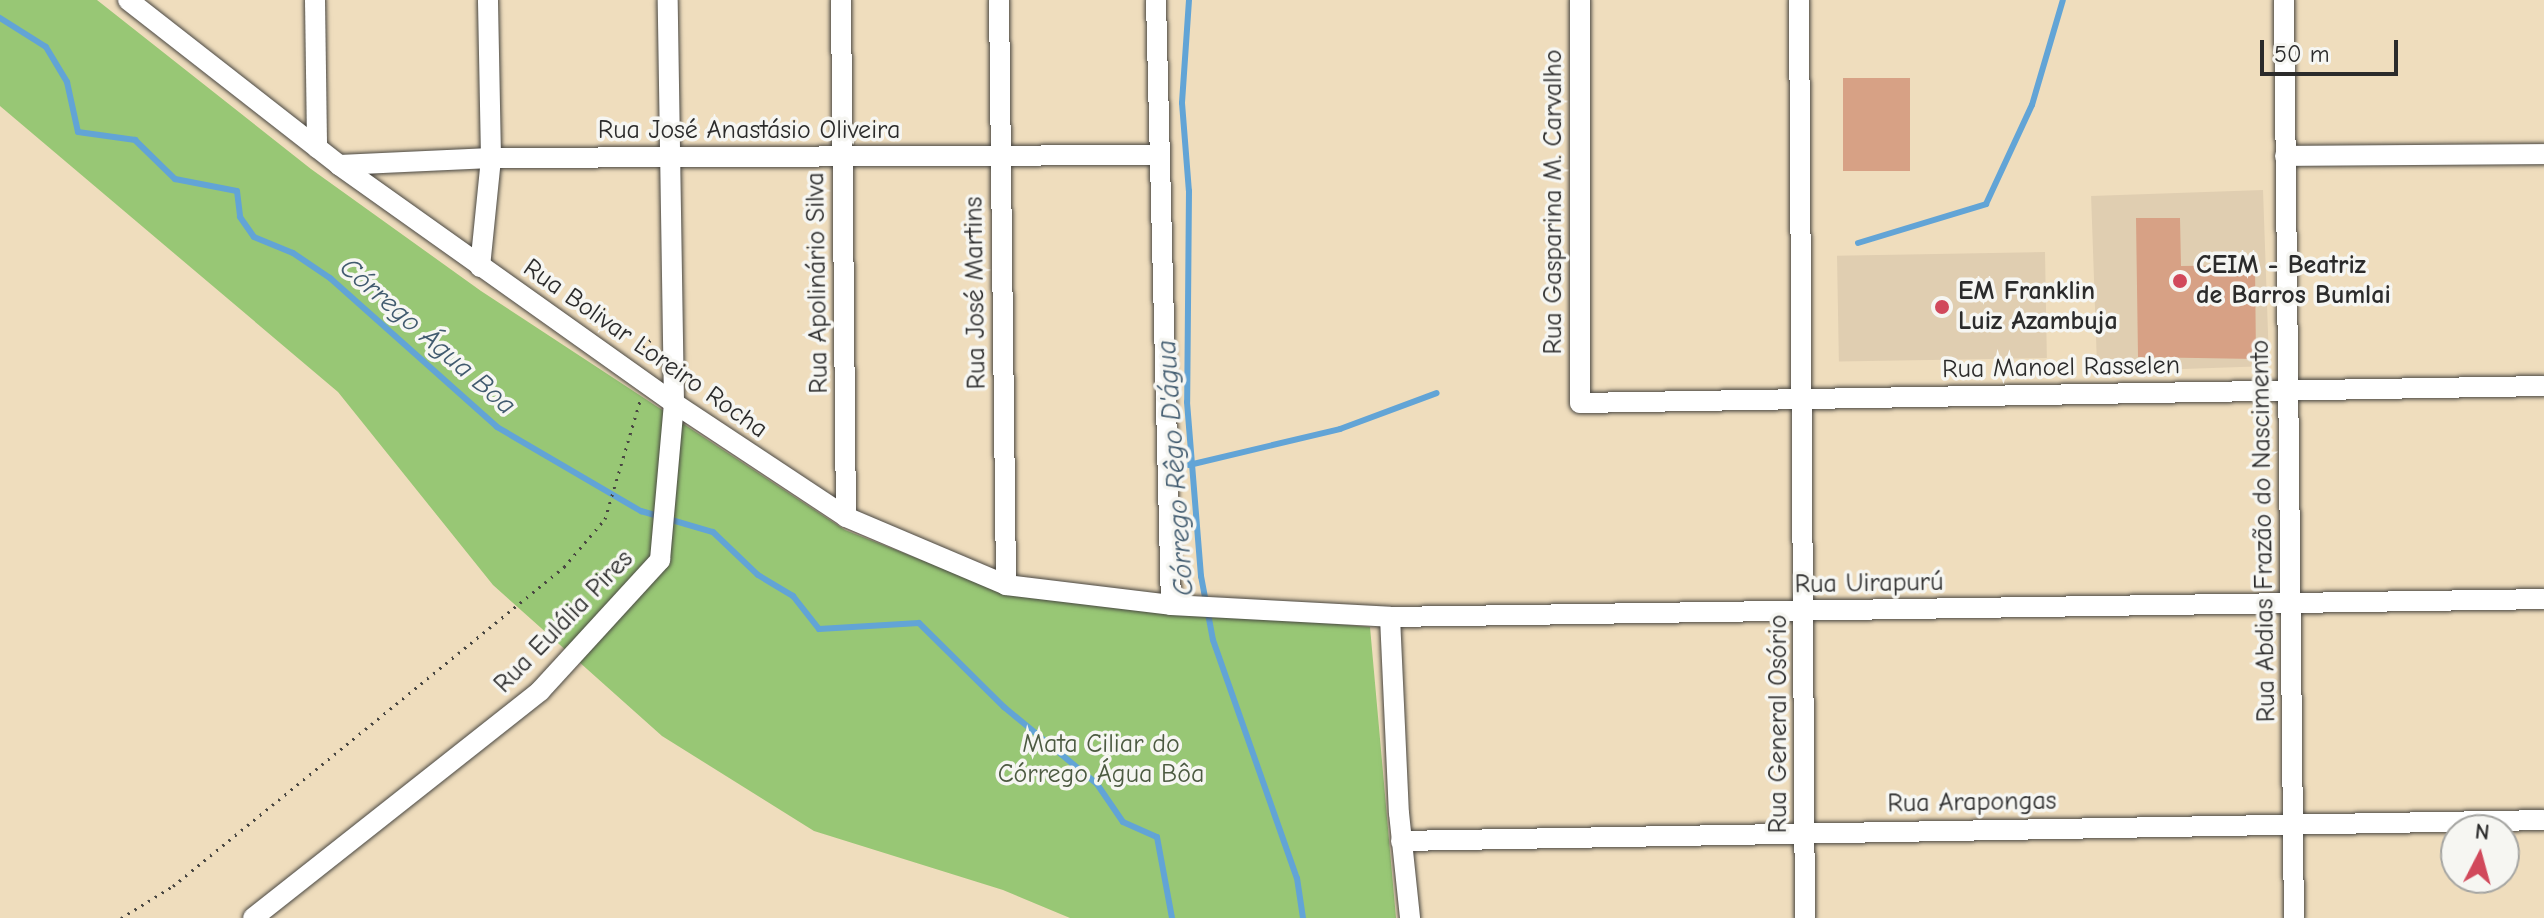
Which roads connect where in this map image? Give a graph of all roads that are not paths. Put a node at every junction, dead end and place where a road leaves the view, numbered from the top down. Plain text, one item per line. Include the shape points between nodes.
1 (128, 0) edge
2 (153, 0) edge
3 (315, 0) edge
4 (488, 0) edge
5 (668, 0) edge
6 (841, 0) edge
7 (999, 0) edge
8 (1156, 0) edge
9 (1580, 0) edge
10 (1799, 0) edge
11 (2284, 0) edge
12 (154, 21) junction
13 (317, 148) junction
14 (2544, 154) edge
15 (1000, 155) junction
16 (1159, 155) junction
17 (842, 156) junction
18 (2285, 156) junction
19 (670, 157) junction
20 (491, 158) junction
21 (339, 165) junction
22 (480, 267) junction
23 (2544, 386) edge
24 (2288, 389) junction
25 (1804, 399) junction
26 (674, 403) junction
27 (1580, 403) joint
28 (846, 517) junction
29 (1006, 585) junction
30 (2544, 599) edge
31 (2291, 602) junction
32 (1171, 605) junction
33 (1196, 607) joint
34 (1805, 611) junction
35 (1390, 617) junction
36 (2544, 820) edge
37 (2293, 822) junction
38 (1805, 833) junction
39 (1401, 838) junction
40 (253, 918) edge
41 (1410, 918) edge
42 (1805, 918) edge
43 (2294, 918) edge

1 - 12 street, Rua Bolivar Loreiro Rocha
2 - 12 street
3 - 13 street
4 - 20 street
5 - 19 street, Rua Eulália Pires
6 - 17 street, Rua Apolinário Silva
7 - 15 street, Rua José Martins
8 - 16 street
9 - 27 street, Rua Gasparina M. Carvalho
10 - 25 street, Rua General Osório
11 - 18 street, Rua Abdias Frazão do Nascimento
12 - 13 street, Rua Bolivar Loreiro Rocha
13 - 21 street, Rua Bolivar Loreiro Rocha
14 - 18 street
15 - 16 street, Rua José Anastásio Oliveira
15 - 17 street, Rua José Anastásio Oliveira
15 - 29 street, Rua José Martins
16 - 32 street
17 - 19 street, Rua José Anastásio Oliveira
17 - 28 street, Rua Apolinário Silva
18 - 24 street, Rua Abdias Frazão do Nascimento
19 - 20 street, Rua José Anastásio Oliveira
19 - 26 street, Rua Eulália Pires
20 - 21 street, Rua José Anastásio Oliveira
20 - 22 street
21 - 22 street, Rua Bolivar Loreiro Rocha
22 - 26 street, Rua Bolivar Loreiro Rocha
23 - 24 street, Rua Manoel Rasselen
24 - 25 street, Rua Manoel Rasselen
24 - 31 street, Rua Abdias Frazão do Nascimento
25 - 27 street, Rua Manoel Rasselen
25 - 34 street, Rua General Osório
26 - 28 street, Rua Bolivar Loreiro Rocha
26 - 40 street, Rua Eulália Pires via 660,560 540,691
28 - 29 street, Rua Bolivar Loreiro Rocha
29 - 32 street, Rua Bolivar Loreiro Rocha
30 - 31 street, Rua Uirapurú
31 - 34 street, Rua Uirapurú
31 - 37 street, Rua Abdias Frazão do Nascimento
32 - 33 street, Rua Bolivar Loreiro Rocha
33 - 35 street, Rua Uirapurú
34 - 35 street, Rua Uirapurú
34 - 38 street, Rua General Osório
35 - 39 street
36 - 37 street, Rua Arapongas
37 - 38 street, Rua Arapongas
37 - 43 street, Rua Abdias Frazão do Nascimento
38 - 39 street, Rua Arapongas
38 - 42 street, Rua General Osório
39 - 41 street

